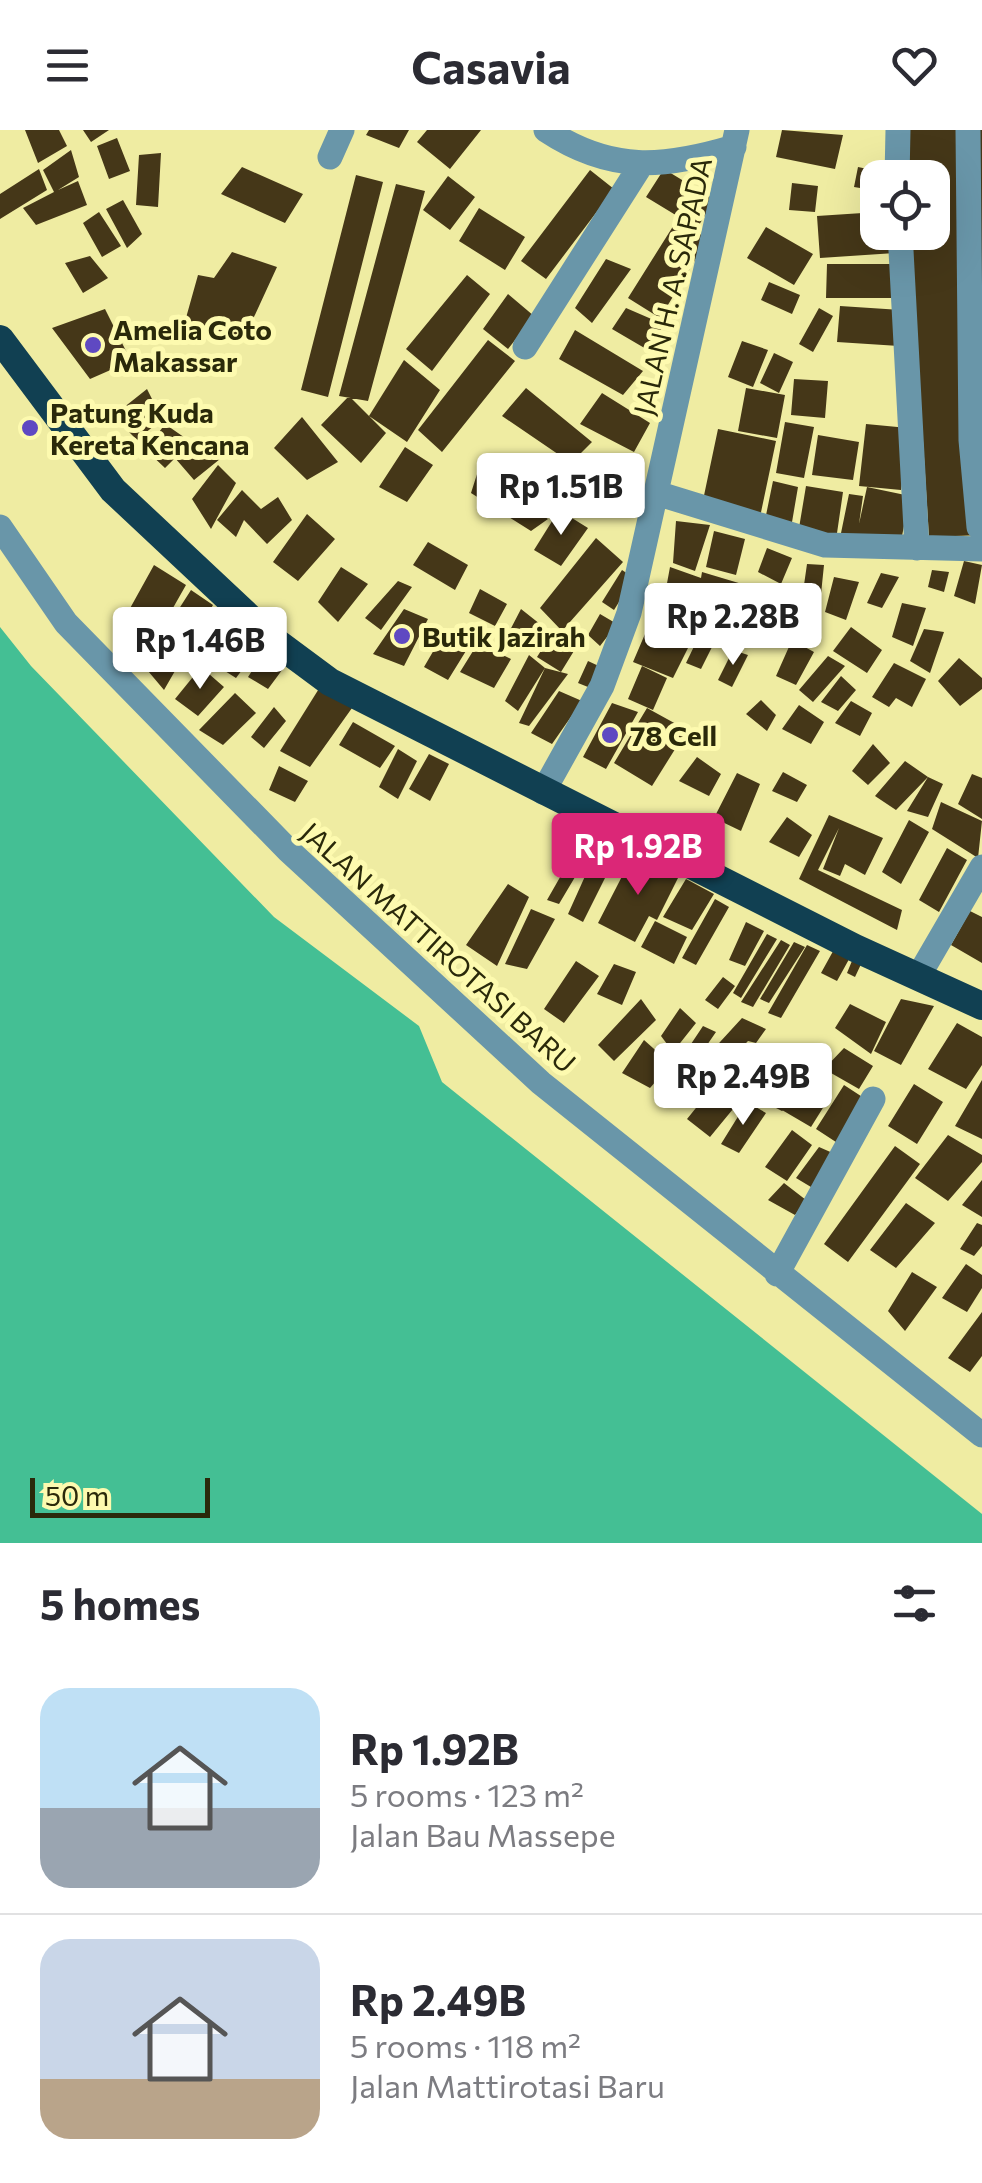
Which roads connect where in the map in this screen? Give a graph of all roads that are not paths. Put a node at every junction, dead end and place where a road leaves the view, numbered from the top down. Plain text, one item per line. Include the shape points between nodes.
1 (342, 130) edge
2 (546, 130) edge
3 (898, 130) edge
4 (968, 130) edge
5 (736, 138) edge
6 (330, 157) dead end
7 (897, 160) edge
8 (641, 165) junction
9 (901, 250) edge
10 (0, 338) edge
11 (526, 347) dead end
12 (977, 440) edge
13 (656, 493) junction
14 (0, 527) edge
15 (980, 538) edge
16 (917, 548) junction
17 (544, 792) junction
18 (982, 868) edge
19 (918, 976) junction
20 (982, 1006) edge
21 (873, 1099) dead end
22 (777, 1274) junction
23 (982, 1435) edge

1 - 6 street
2 - 8 street via 586,152
3 - 7 street
4 - 12 street
5 - 8 street via 679,164
5 - 13 street, JALAN H. A. SAPADA
8 - 11 street
9 - 16 street
10 - 17 highway via 114,490 272,639 330,682
12 - 15 street
13 - 16 street via 825,546
13 - 17 street, JALAN H. A. SAPADA via 629,613 602,686
14 - 22 street, JALAN MATTIROTASI BARU via 66,623 288,850 541,1083
15 - 16 street
17 - 19 highway
18 - 19 street
19 - 20 highway
21 - 22 street
22 - 23 street, JALAN MATTIROTASI BARU

